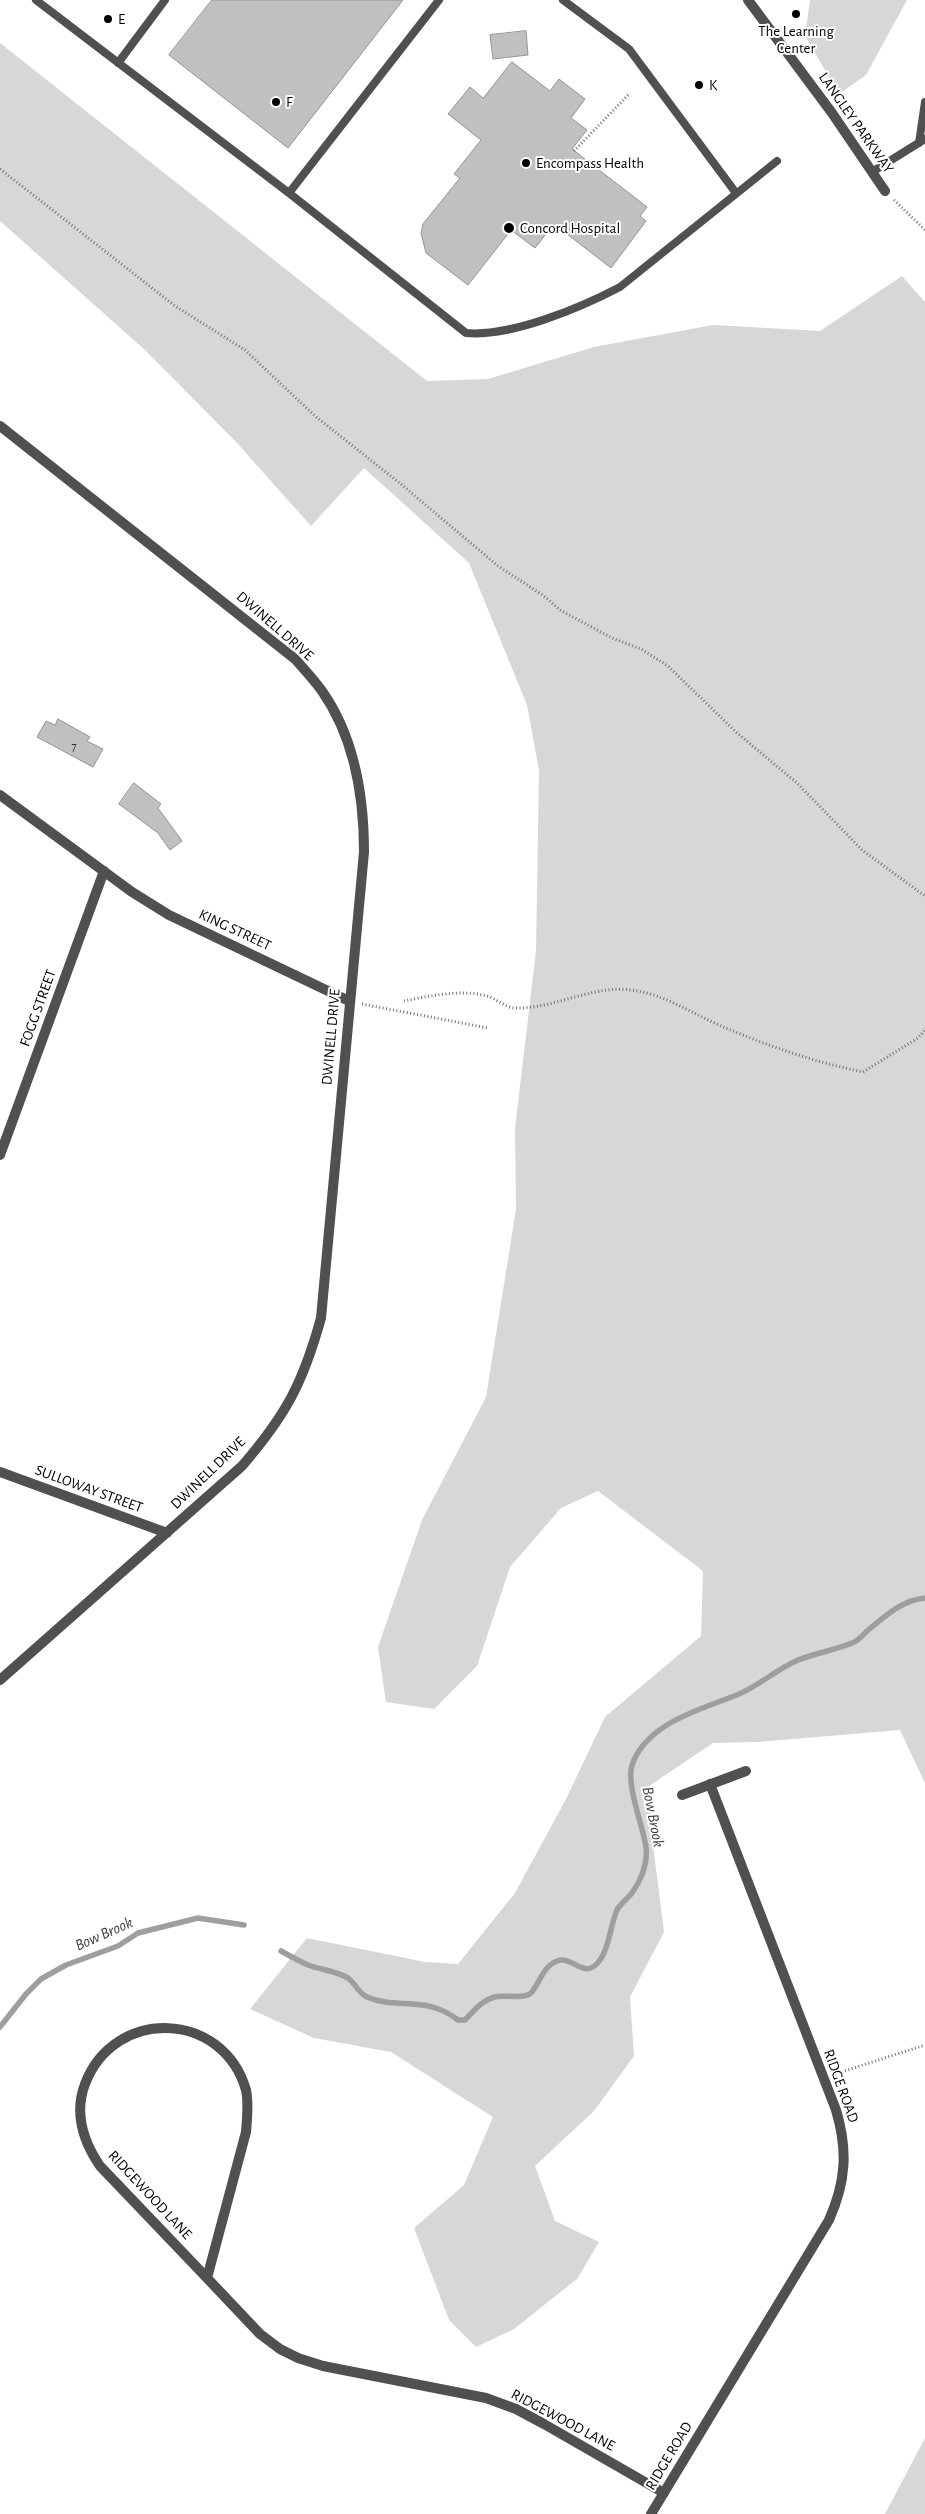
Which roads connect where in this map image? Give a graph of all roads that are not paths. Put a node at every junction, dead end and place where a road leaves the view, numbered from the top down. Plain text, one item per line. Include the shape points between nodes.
1 (36, 0) edge
2 (165, 0) edge
3 (439, 0) edge
4 (563, 0) edge
5 (748, 0) edge
6 (118, 63) junction
7 (925, 102) edge
8 (922, 141) edge
9 (777, 161) dead end
10 (872, 172) junction
11 (885, 191) road end
12 (289, 193) junction
13 (736, 193) junction
14 (0, 426) edge
15 (0, 795) edge
16 (104, 871) junction
17 (350, 1001) junction
18 (0, 1156) edge
19 (0, 1472) edge
20 (167, 1533) junction
21 (0, 1680) edge
22 (746, 1771) dead end
23 (710, 1784) junction
24 (682, 1795) dead end
25 (207, 2278) junction
26 (664, 2493) junction
27 (651, 2514) edge

1 - 6 lane
2 - 6 lane
3 - 12 lane
4 - 13 lane via 629,49
5 - 10 street, LANGLEY PARKWAY via 832,112
6 - 12 lane
7 - 8 lane
8 - 10 lane
9 - 13 lane
10 - 11 street, LANGLEY PARKWAY
12 - 13 lane via 439,314 466,333 482,334 504,331 545,318 620,287
14 - 17 street, DWINELL DRIVE via 295,659 322,691 356,768 364,810 364,852
15 - 16 street, KING STREET
16 - 17 street, KING STREET via 169,915
16 - 18 street, FOGG STREET
17 - 20 street, DWINELL DRIVE via 321,1318 310,1359 293,1398 270,1433 242,1466
19 - 20 street, SULLOWAY STREET
20 - 21 street, DWINELL DRIVE
22 - 23 street
23 - 24 street
23 - 26 street, RIDGE ROAD via 841,2124 846,2156 836,2205
25 - 25 street, RIDGEWOOD LANE via 246,2132 246,2091 239,2072 227,2055 194,2032 154,2028 134,2033 116,2042 90,2072 82,2091 82,2131 100,2166
25 - 26 street, RIDGEWOOD LANE via 260,2334 298,2358 323,2366 486,2398 544,2424
26 - 27 street, RIDGE ROAD

